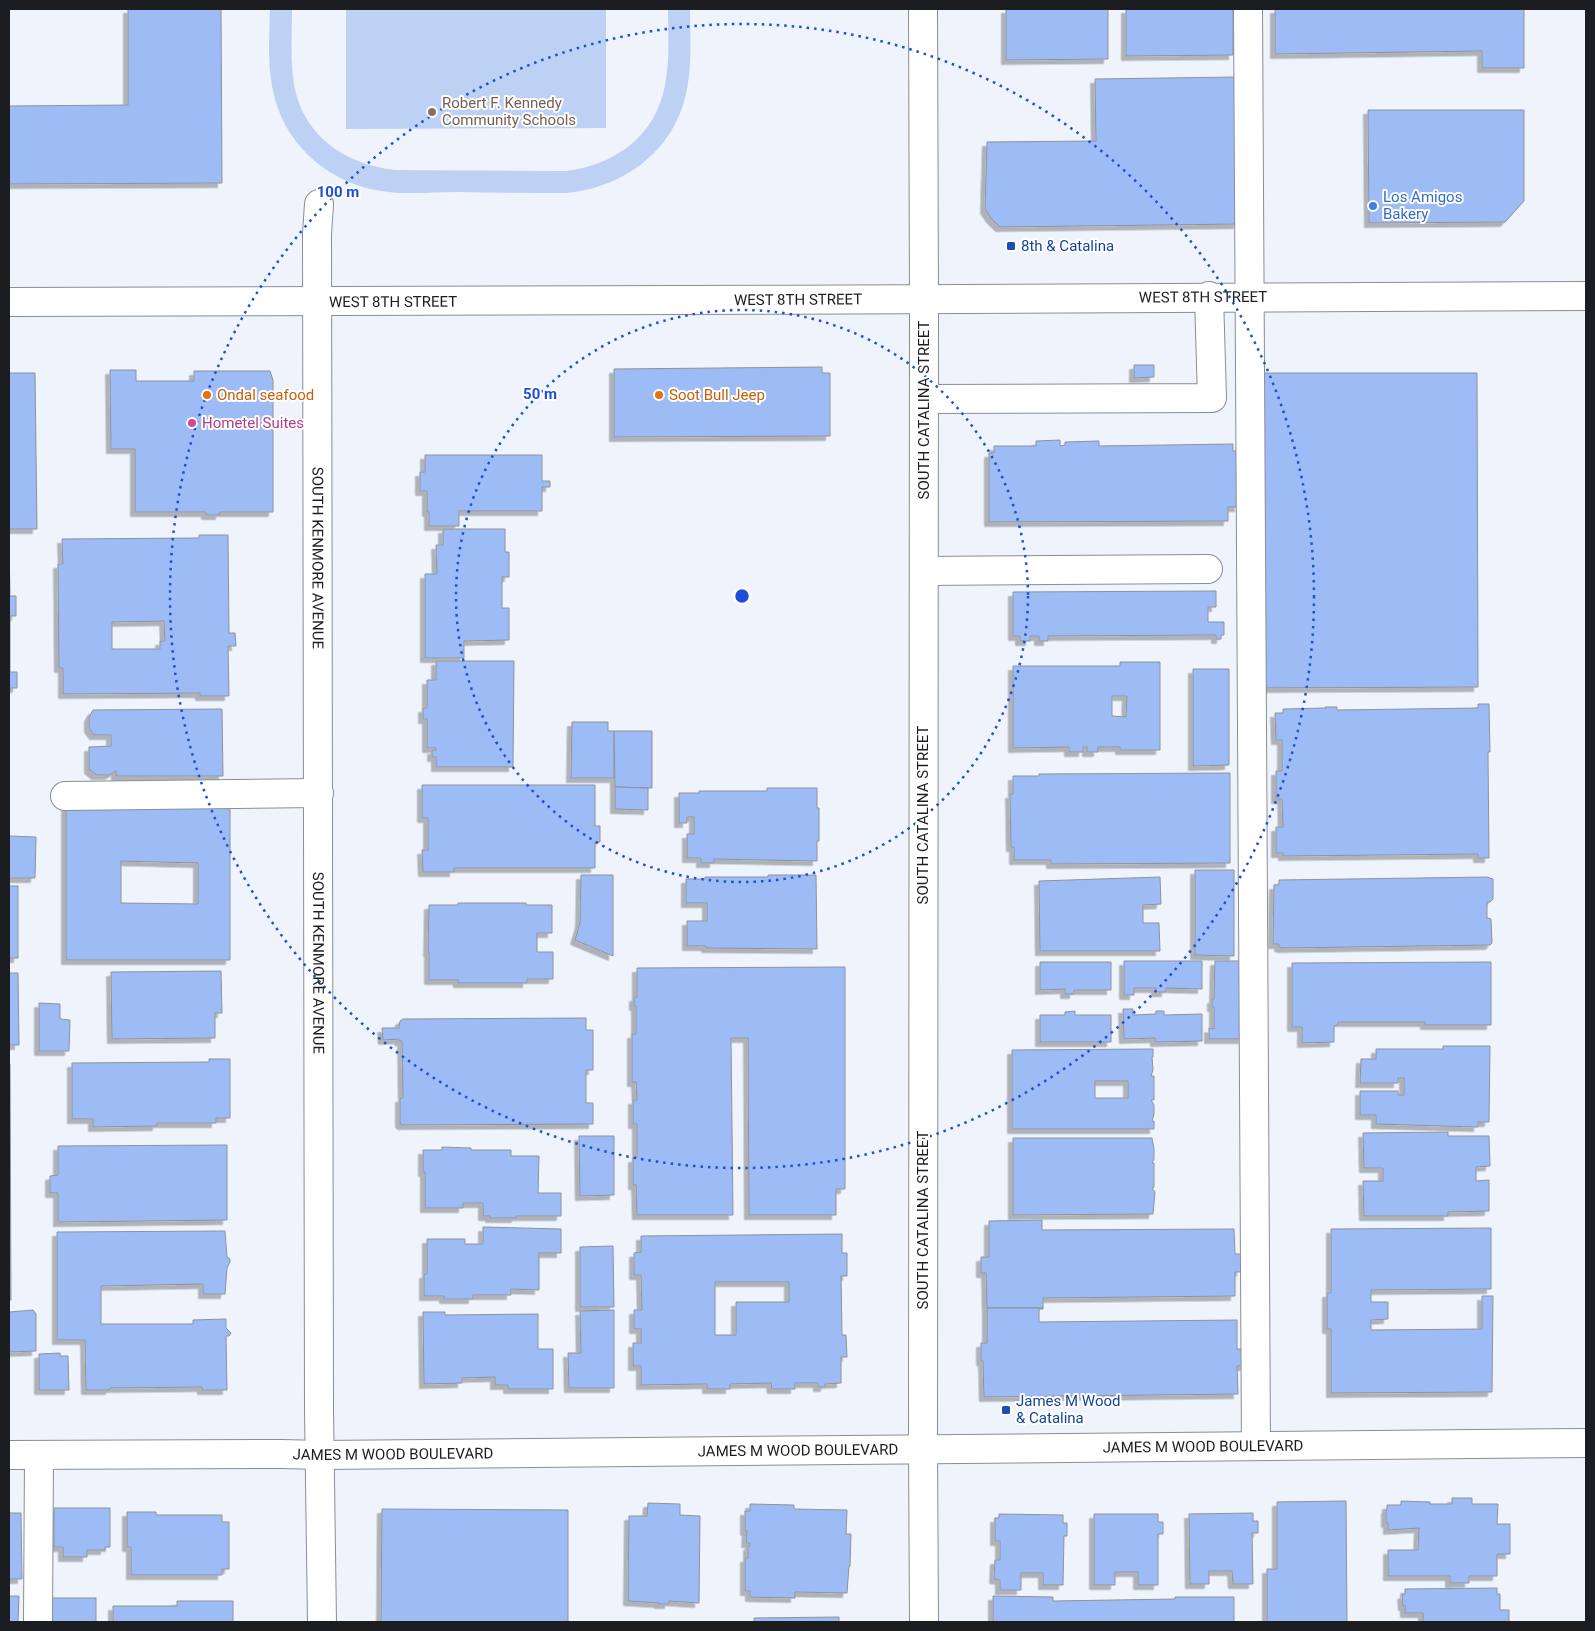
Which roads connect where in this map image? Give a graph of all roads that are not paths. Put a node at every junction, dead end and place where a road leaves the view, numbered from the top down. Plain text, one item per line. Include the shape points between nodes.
1 (923, 9) edge
2 (1248, 9) edge
3 (319, 204) dead end
4 (1209, 296) junction
5 (1249, 296) junction
6 (1586, 296) edge
7 (924, 300) junction
8 (9, 302) edge
9 (318, 303) junction
10 (924, 399) junction
11 (1208, 569) dead end
12 (924, 571) junction
13 (319, 793) junction
14 (65, 796) dead end
15 (1586, 1443) edge
16 (1256, 1446) junction
17 (923, 1450) junction
18 (9, 1455) edge
19 (39, 1455) junction
20 (320, 1455) junction
21 (38, 1622) edge
22 (322, 1622) edge
23 (924, 1622) edge

1 - 7 street, SOUTH CATALINA STREET
2 - 5 street
3 - 9 street, SOUTH KENMORE AVENUE
4 - 5 street, WEST 8TH STREET
4 - 7 street, WEST 8TH STREET
4 - 10 street via 1212,398
5 - 6 street, WEST 8TH STREET
5 - 16 street
7 - 9 street, WEST 8TH STREET
7 - 10 street, SOUTH CATALINA STREET
8 - 9 street, WEST 8TH STREET
9 - 13 street, SOUTH KENMORE AVENUE
10 - 12 street, SOUTH CATALINA STREET
11 - 12 street
12 - 17 street, SOUTH CATALINA STREET
13 - 14 street
13 - 20 street, SOUTH KENMORE AVENUE
15 - 16 street, JAMES M WOOD BOULEVARD
16 - 17 street, JAMES M WOOD BOULEVARD
17 - 20 street, JAMES M WOOD BOULEVARD
17 - 23 street, SOUTH CATALINA STREET
18 - 19 street, JAMES M WOOD BOULEVARD
19 - 20 street, JAMES M WOOD BOULEVARD
19 - 21 street
20 - 22 street, SOUTH KENMORE AVENUE

